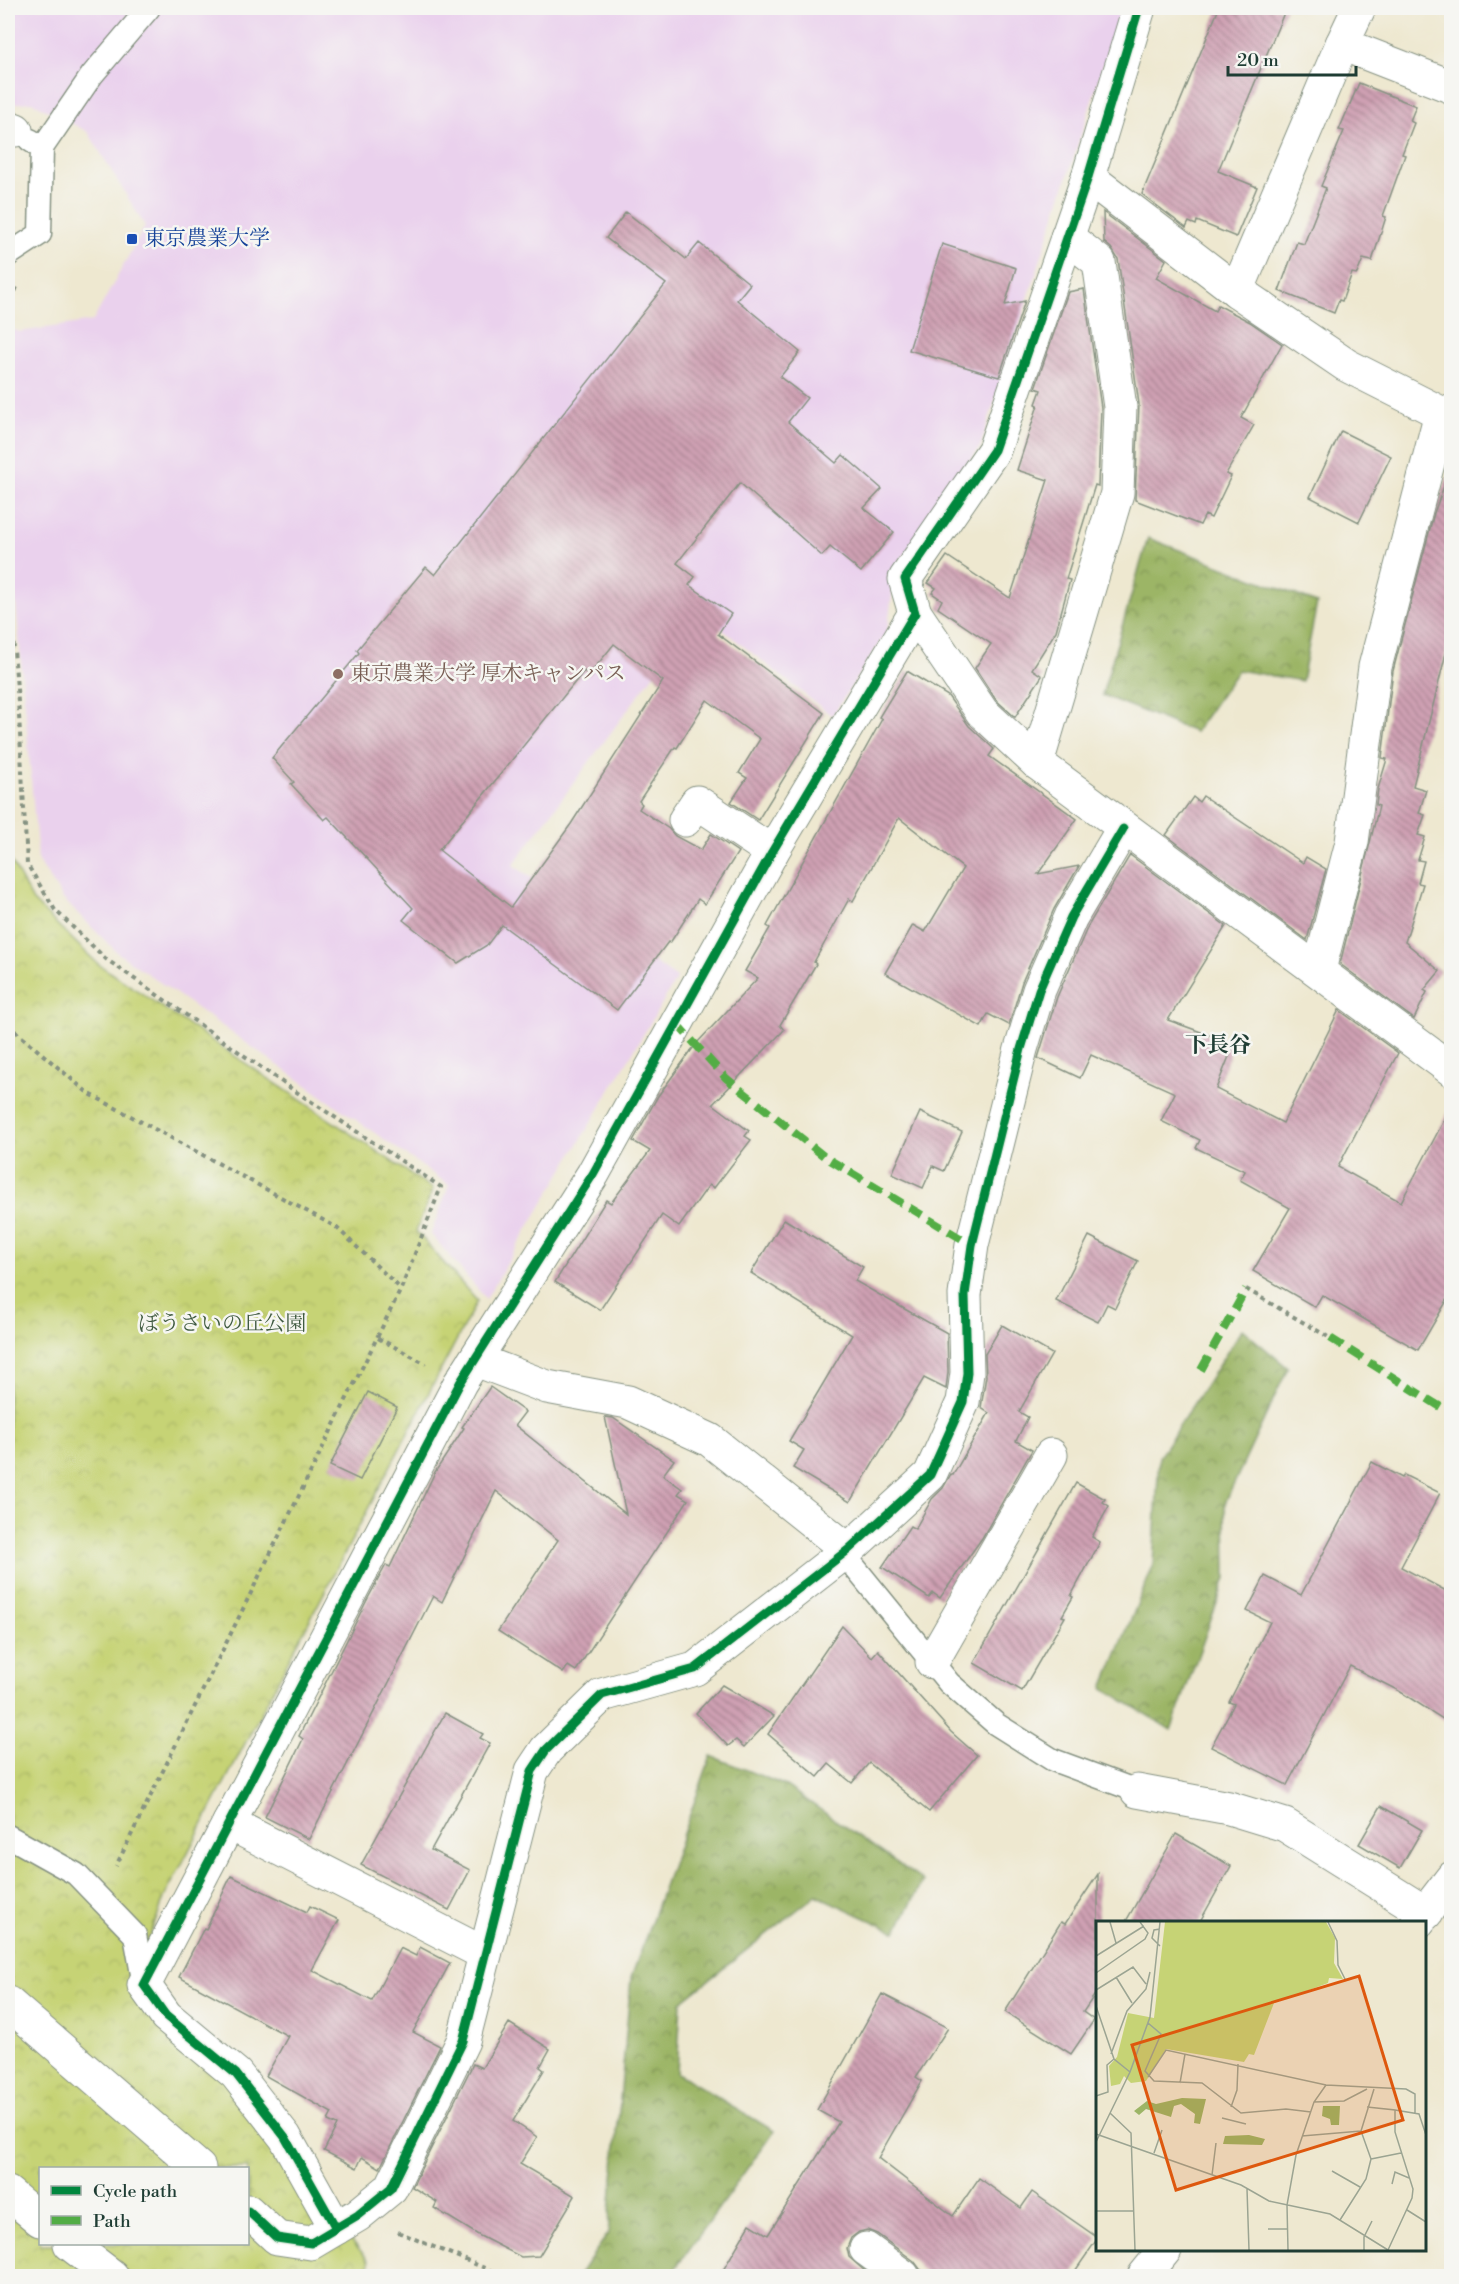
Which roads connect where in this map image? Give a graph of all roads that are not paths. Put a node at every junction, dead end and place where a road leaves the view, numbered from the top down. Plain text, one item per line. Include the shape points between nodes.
1 (150, 8) edge
2 (1139, 8) edge
3 (1359, 8) edge
4 (1342, 44) junction
5 (1452, 87) edge
6 (22, 135) edge
7 (1088, 177) junction
8 (1067, 237) junction
9 (8, 255) edge
10 (1237, 291) junction
11 (1446, 413) edge
12 (915, 613) junction
13 (1036, 763) junction
14 (697, 801) dead end
15 (1124, 829) junction
16 (771, 852) junction
17 (1319, 970) junction
18 (1452, 1070) edge
19 (468, 1371) junction
20 (1051, 1455) dead end
21 (845, 1552) junction
22 (932, 1662) junction
23 (1137, 1791) joint
24 (229, 1823) junction
25 (8, 1836) edge
26 (1452, 1878) edge
27 (1422, 1918) edge
28 (485, 1954) junction
29 (144, 1985) junction
30 (8, 2003) edge
31 (198, 2167) edge
32 (8, 2193) edge
33 (249, 2212) edge
34 (39, 2219) edge
35 (347, 2222) junction
36 (71, 2245) edge
37 (866, 2249) dead end
38 (1165, 2251) edge
39 (112, 2277) edge
40 (903, 2277) edge
41 (1144, 2277) edge

1 - 6 lane via 93,75
2 - 7 street
3 - 4 street
4 - 5 street
4 - 10 street
6 - 9 lane via 40,234
7 - 8 street
7 - 10 street
8 - 12 street via 994,450 905,579
8 - 13 street via 1099,262 1120,407 1117,494
10 - 11 street via 1347,365
11 - 17 street via 1375,667 1352,842
12 - 13 street via 982,712
12 - 16 street
13 - 15 street
14 - 16 street
15 - 17 street
15 - 21 street via 1071,917 1040,990 1021,1049 972,1245 965,1295 967,1372 963,1402 930,1475
16 - 19 street via 593,1174
17 - 18 street
19 - 21 street via 628,1402 710,1440
19 - 24 street
20 - 22 street
21 - 22 lane
21 - 28 street via 695,1669 602,1695 546,1750 532,1771
22 - 23 lane via 996,1724 1053,1760
23 - 27 street via 1229,1808 1285,1825
24 - 28 street
24 - 29 street
25 - 29 lane via 76,1874 135,1935
26 - 27 street
28 - 35 street via 463,2041 391,2188
29 - 35 street via 166,2016 236,2074
30 - 31 street
32 - 34 street
33 - 35 street via 277,2238 311,2242
36 - 39 street
37 - 40 street
38 - 41 street

